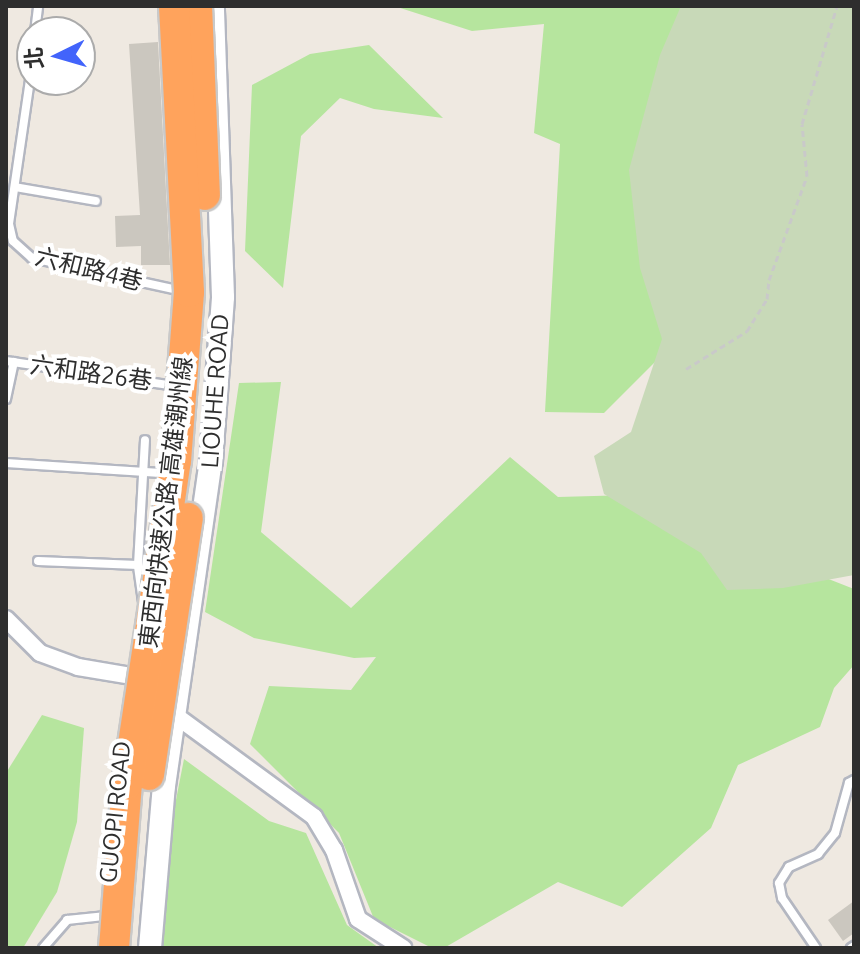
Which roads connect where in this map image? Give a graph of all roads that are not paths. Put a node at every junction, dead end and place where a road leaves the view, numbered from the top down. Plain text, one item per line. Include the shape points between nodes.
1 (163, 6) edge
2 (174, 6) edge
3 (197, 6) edge
4 (213, 6) edge
5 (28, 96) edge
6 (15, 187) junction
7 (96, 201) dead end
8 (177, 290) junction
9 (10, 362) edge
10 (169, 385) junction
11 (6, 399) edge
12 (145, 440) dead end
13 (6, 463) edge
14 (151, 473) junction
15 (38, 561) dead end
16 (138, 565) junction
17 (143, 605) junction
18 (6, 619) edge
19 (132, 676) junction
20 (175, 715) junction
21 (854, 780) edge
22 (104, 916) junction
23 (43, 948) edge
24 (104, 948) edge
25 (114, 948) edge
26 (134, 948) edge
27 (150, 948) edge
28 (403, 948) edge
29 (816, 948) edge

1 - 8 main road, LIOUHE ROAD
2 - 25 highway, 東西向快速公路 高雄潮州線, bridge via 189,292 176,461 127,784
3 - 26 highway, 東西向快速公路 高雄潮州線, bridge via 206,310 195,461 148,785
4 - 20 main road, LIOUHE ROAD via 223,297 211,461
5 - 6 lane, 六和路4巷
6 - 7 lane
6 - 8 lane, 六和路4巷 via 10,232 32,258
8 - 10 main road, LIOUHE ROAD
9 - 10 lane, 六和路26巷
9 - 11 lane, 六和路26巷
10 - 14 main road, LIOUHE ROAD
12 - 14 lane
13 - 14 lane
14 - 16 lane
14 - 17 main road, LIOUHE ROAD
15 - 16 lane
16 - 17 lane
17 - 19 main road, LIOUHE ROAD
18 - 19 street via 40,653
19 - 20 street
19 - 22 main road, GUOPI ROAD
20 - 27 main road, GUOPI ROAD
20 - 28 street via 314,817 334,850 358,919
21 - 29 lane via 835,833 818,854 789,867 779,883 782,898
22 - 23 lane via 67,920
22 - 24 main road, GUOPI ROAD

